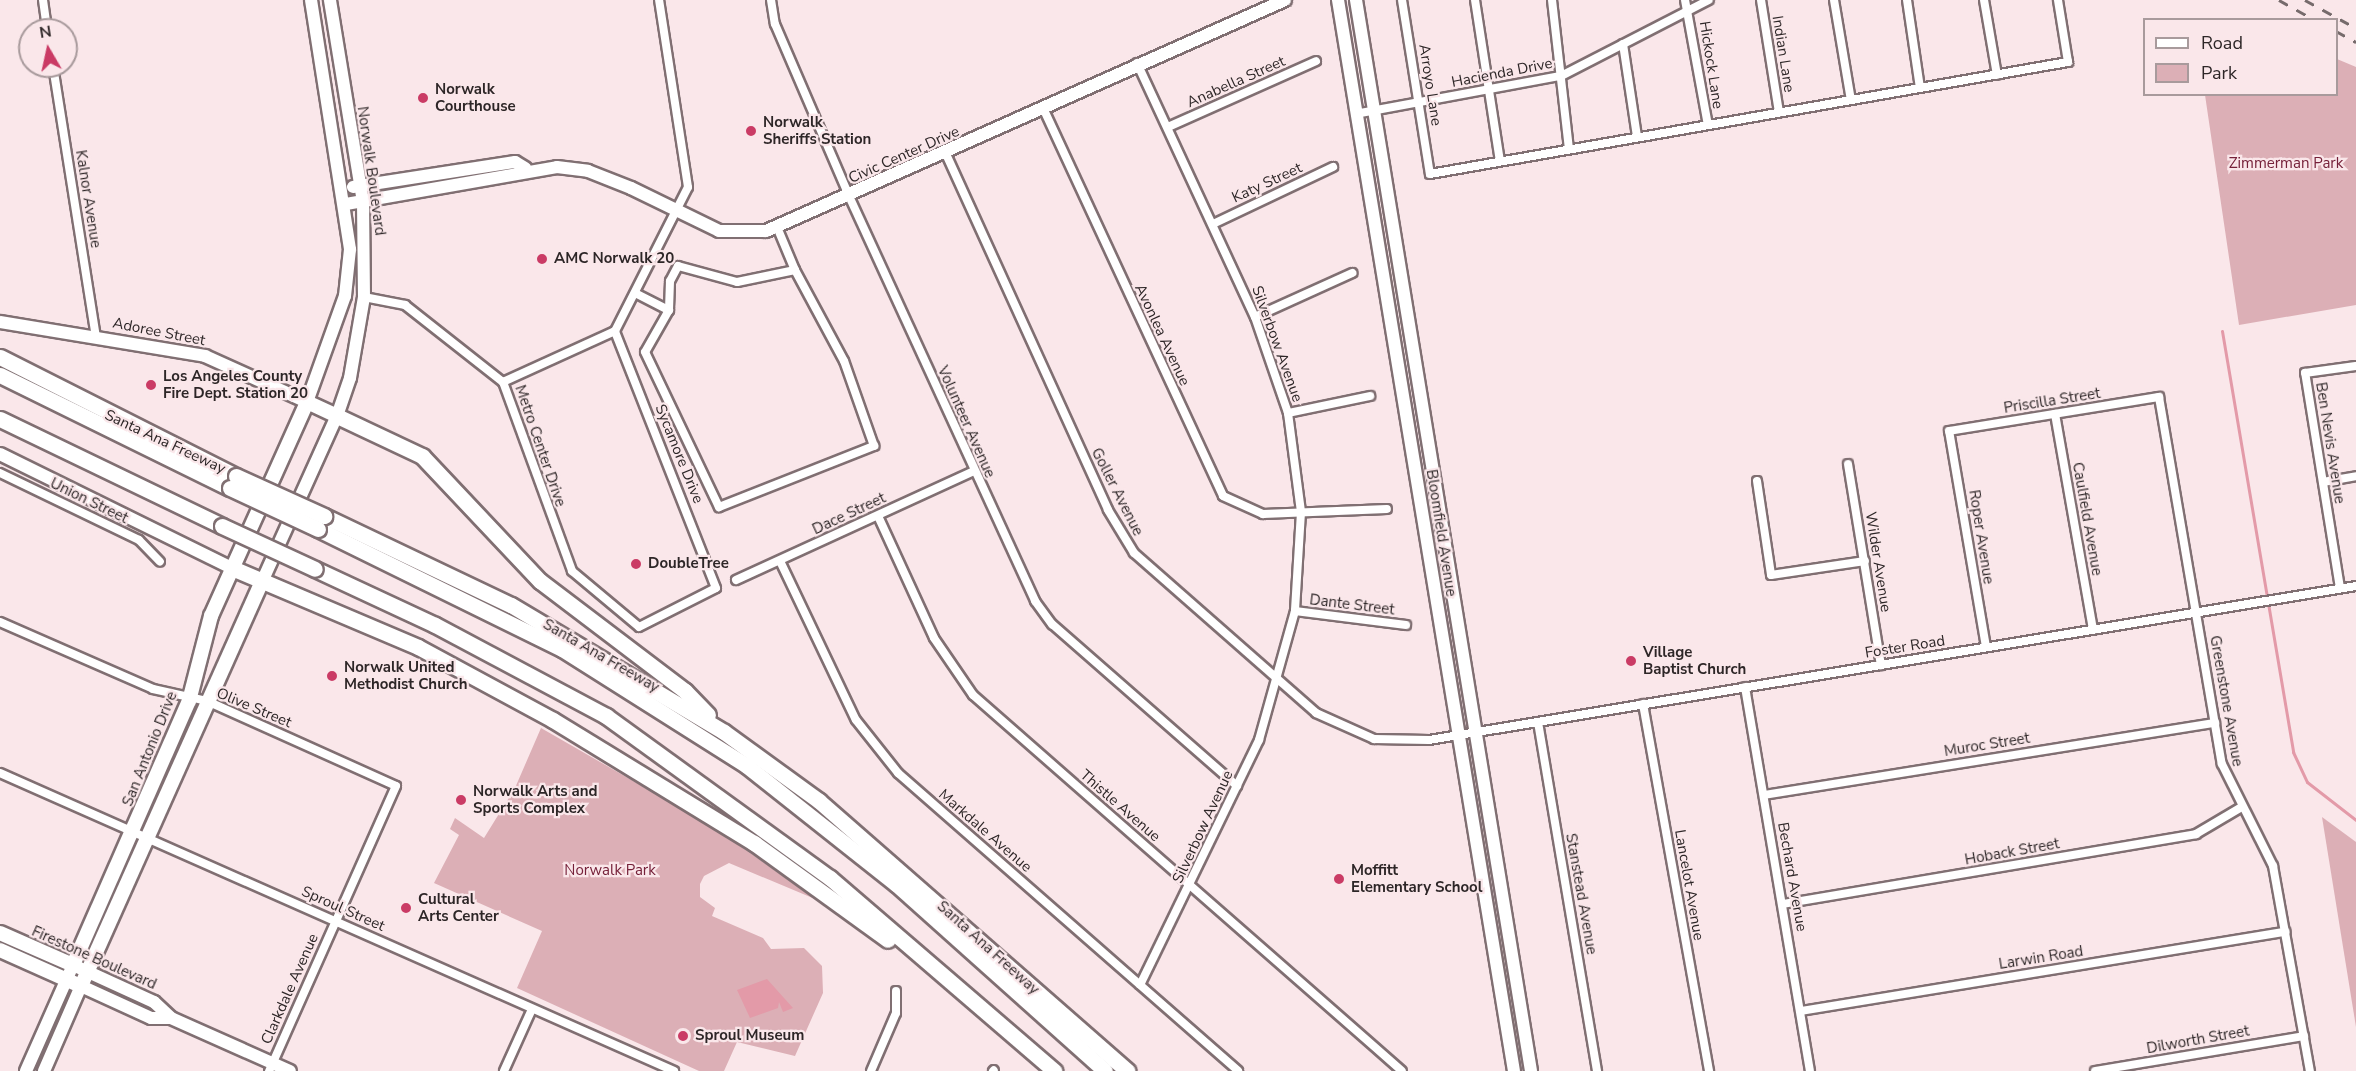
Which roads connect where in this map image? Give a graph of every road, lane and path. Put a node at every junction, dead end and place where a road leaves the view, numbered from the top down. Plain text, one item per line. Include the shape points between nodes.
1 (42, 0) edge
2 (311, 0) edge
3 (330, 0) edge
4 (659, 0) edge
5 (771, 0) edge
6 (1285, 0) edge
7 (1338, 0) edge
8 (1356, 0) edge
9 (1402, 0) edge
10 (1475, 0) edge
11 (1552, 0) edge
12 (1685, 0) edge
13 (1709, 0) edge
14 (1761, 0) edge
15 (1834, 0) edge
16 (1906, 0) edge
17 (1984, 0) edge
18 (2058, 0) edge
19 (1689, 9) junction
20 (45, 18) edge
21 (1623, 44) junction
22 (1316, 61) dead end
23 (1137, 63) junction
24 (1997, 75) junction
25 (1561, 76) junction
26 (55, 78) edge
27 (1920, 88) junction
28 (1489, 90) junction
29 (1851, 100) junction
30 (1419, 102) junction
31 (1044, 110) junction
32 (1374, 111) junction
33 (1779, 112) junction
34 (1355, 114) junction
35 (1707, 125) junction
36 (1168, 127) junction
37 (1637, 137) junction
38 (1569, 149) junction
39 (945, 154) junction
40 (1500, 161) junction
41 (1333, 167) dead end
42 (525, 168) junction
43 (343, 186) junction
44 (360, 187) junction
45 (1387, 192) junction
46 (1369, 194) junction
47 (849, 196) junction
48 (363, 202) junction
49 (346, 204) junction
50 (676, 212) junction
51 (1213, 224) junction
52 (777, 227) junction
53 (795, 270) junction
54 (1352, 273) dead end
55 (637, 294) junction
56 (364, 297) junction
57 (669, 310) junction
58 (1255, 317) junction
59 (0, 322) edge
60 (615, 331) junction
61 (96, 337) junction
62 (0, 357) edge
63 (2356, 366) edge
64 (0, 375) edge
65 (503, 382) junction
66 (1370, 396) dead end
67 (2159, 396) joint
68 (306, 402) junction
69 (1288, 413) junction
70 (2055, 414) junction
71 (337, 416) junction
72 (0, 419) edge
73 (1949, 431) joint
74 (0, 454) edge
75 (1848, 464) dead end
76 (974, 471) junction
77 (0, 473) edge
78 (2356, 476) edge
79 (1756, 481) dead end
80 (233, 482) junction
81 (2323, 482) junction
82 (1436, 504) junction
83 (1422, 507) junction
84 (1387, 509) dead end
85 (1300, 512) junction
86 (878, 516) junction
87 (321, 523) junction
88 (780, 561) junction
89 (1865, 561) junction
90 (160, 562) dead end
91 (232, 568) junction
92 (736, 580) dead end
93 (261, 584) junction
94 (2356, 586) edge
95 (2340, 588) junction
96 (1295, 611) junction
97 (2196, 613) junction
98 (660, 619) joint
99 (0, 622) edge
100 (1407, 625) dead end
101 (1456, 627) junction
102 (1441, 629) junction
103 (2092, 630) junction
104 (1986, 647) junction
105 (1881, 665) junction
106 (1278, 682) junction
107 (1745, 687) junction
108 (189, 700) junction
109 (207, 701) junction
110 (1643, 705) junction
111 (1538, 722) junction
112 (2215, 723) junction
113 (724, 732) junction
114 (1475, 732) junction
115 (1458, 735) junction
116 (0, 773) edge
117 (396, 786) joint
118 (1237, 786) junction
119 (1764, 795) junction
120 (2240, 808) junction
121 (133, 831) junction
122 (1491, 836) junction
123 (148, 837) junction
124 (1475, 838) junction
125 (1190, 886) junction
126 (1783, 904) junction
127 (335, 921) junction
128 (2286, 932) junction
129 (0, 933) edge
130 (0, 950) edge
131 (73, 965) junction
132 (88, 972) junction
133 (66, 979) junction
134 (1140, 985) junction
135 (81, 986) junction
136 (896, 991) dead end
137 (967, 995) junction
138 (532, 1009) junction
139 (1801, 1011) junction
140 (171, 1018) junction
141 (2304, 1036) junction
142 (270, 1067) edge
143 (26, 1071) edge
144 (44, 1071) edge
145 (290, 1071) edge
146 (504, 1071) edge
147 (674, 1071) edge
148 (871, 1071) edge
149 (1054, 1071) edge
150 (1105, 1071) edge
151 (1127, 1071) edge
152 (1238, 1071) edge
153 (1402, 1071) edge
154 (1514, 1071) edge
155 (1531, 1071) edge
156 (1597, 1071) edge
157 (1709, 1071) edge
158 (1810, 1071) edge
159 (2095, 1071) edge
160 (2310, 1071) edge

1 - 20 street
2 - 43 main road, Norwalk Boulevard
3 - 44 main road, Norwalk Boulevard
4 - 50 street via 689,179
5 - 47 street, Volunteer Avenue via 775,24
6 - 23 main road, Civic Center Drive
7 - 34 main road, Bloomfield Avenue
8 - 32 main road, Bloomfield Avenue
9 - 30 street, Arroyo Lane
10 - 28 street
11 - 25 street
12 - 19 street, Hickock Lane
13 - 19 street, Hacienda Drive
14 - 33 street, Indian Lane
15 - 29 street
16 - 27 street
17 - 24 street
18 - 24 street via 2068,62
19 - 21 street, Hacienda Drive
19 - 35 street, Hickock Lane
21 - 25 street, Hacienda Drive
21 - 37 street
22 - 36 street, Anabella Street
23 - 31 main road, Civic Center Drive
23 - 36 street, Silverbow Avenue
24 - 27 street
25 - 28 street, Hacienda Drive
25 - 38 street
26 - 61 street, Kalnor Avenue
27 - 29 street
28 - 30 street, Hacienda Drive
28 - 40 street
29 - 33 street
30 - 32 street, Hacienda Drive
30 - 40 street, Arroyo Lane via 1430,174
31 - 39 main road, Civic Center Drive
31 - 85 street, Avonlea Avenue via 1223,496 1263,514
32 - 34 street, Hacienda Drive
32 - 45 main road, Bloomfield Avenue
33 - 35 street
34 - 46 main road, Bloomfield Avenue
35 - 37 street
36 - 51 street, Silverbow Avenue
37 - 38 street
38 - 40 street
39 - 47 main road, Civic Center Drive
39 - 106 street, Goller Avenue via 1108,510 1134,554
41 - 51 street, Katy Street
42 - 44 main road, Civic Center Drive via 515,162
42 - 48 main road, Civic Center Drive via 516,176
42 - 50 main road, Civic Center Drive via 588,171
43 - 44 main road, Civic Center Drive
43 - 49 main road, Norwalk Boulevard
44 - 48 main road, Norwalk Boulevard
45 - 46 main road
45 - 82 main road, Bloomfield Avenue
46 - 83 main road, Bloomfield Avenue
47 - 52 main road, Civic Center Drive
47 - 76 street, Volunteer Avenue
48 - 49 main road, Civic Center Drive
48 - 56 main road, Norwalk Boulevard
49 - 68 main road, Norwalk Boulevard via 350,249 345,296
50 - 52 main road, Civic Center Drive via 733,235
50 - 55 street
51 - 58 street, Silverbow Avenue
52 - 53 street
53 - 57 street via 737,282 678,266 670,281
53 - 57 street via 844,361 874,446 719,507 645,352
54 - 58 street
55 - 57 street
55 - 60 street
56 - 65 street, Metro Center Drive via 405,305
56 - 71 main road, Norwalk Boulevard via 350,378
58 - 69 street, Silverbow Avenue
59 - 61 main road, Adoree Street
60 - 65 street
60 - 98 street, Sycamore Drive via 716,588
61 - 68 main road, Adoree Street via 204,356
62 - 80 highway, Santa Ana Freeway
63 - 81 street, Ben Nevis Avenue via 2305,373
64 - 80 highway
65 - 98 street, Metro Center Drive via 572,571 639,627
66 - 69 street
67 - 70 street, Priscilla Street
67 - 97 street, Greenstone Avenue
68 - 71 main road, Adoree Street
68 - 91 main road, San Antonio Drive
69 - 85 street, Silverbow Avenue
70 - 73 street, Priscilla Street
70 - 103 street, Caulfield Avenue
71 - 93 main road
71 - 113 highway via 422,456 540,582 685,691
72 - 137 highway, bridge via 435,625 606,716 830,878
73 - 104 street, Roper Avenue
74 - 91 main road
75 - 89 street, Wilder Avenue
76 - 86 street, Dace Street
76 - 118 street, Volunteer Avenue via 1024,582 1052,624
77 - 90 street, Union Street via 139,540
78 - 81 street
79 - 89 street via 1772,575
80 - 87 highway, Santa Ana Freeway, bridge
81 - 95 street, Ben Nevis Avenue
82 - 83 main road
82 - 101 main road, Bloomfield Avenue
83 - 102 main road, Bloomfield Avenue
84 - 85 street, Avonlea Avenue
85 - 96 street, Silverbow Avenue
86 - 88 street, Dace Street
86 - 125 street, Thistle Avenue via 934,638 960,679
87 - 113 highway, Santa Ana Freeway via 512,605
87 - 150 highway via 562,649 747,766 896,884
88 - 92 street, Dace Street
88 - 134 street, Markdale Avenue via 843,696 898,773
89 - 105 street, Wilder Avenue
91 - 93 highway
91 - 108 main road, San Antonio Drive via 197,657
93 - 109 main road
93 - 137 highway via 418,647 590,741 754,843
94 - 95 street, Foster Road
95 - 97 street, Foster Road
96 - 100 street, Dante Street
96 - 106 street, Silverbow Avenue
97 - 103 street, Foster Road
97 - 112 street, Greenstone Avenue
99 - 108 street, Olive Street
101 - 102 main road
101 - 114 main road, Bloomfield Avenue
102 - 115 main road, Bloomfield Avenue
103 - 104 street, Foster Road
104 - 105 street, Foster Road
105 - 107 street, Foster Road
106 - 115 street, Goller Avenue via 1316,713 1374,739
106 - 118 street, Silverbow Avenue
107 - 110 street, Foster Road
107 - 119 street, Bechard Avenue
108 - 109 street, Olive Street
108 - 121 main road, San Antonio Drive
109 - 117 street, Olive Street
109 - 123 main road
110 - 111 street, Foster Road
110 - 157 street, Lancelot Avenue
111 - 114 street, Foster Road
111 - 156 street, Stanstead Avenue
112 - 119 street, Muroc Street
112 - 120 street, Greenstone Avenue via 2222,764
113 - 151 highway, Santa Ana Freeway via 819,801
114 - 115 street, Foster Road
114 - 122 main road, Bloomfield Avenue
115 - 124 main road, Bloomfield Avenue
116 - 121 street, Sproul Street
117 - 127 street, Clarkdale Avenue
118 - 125 street, Silverbow Avenue
119 - 126 street, Bechard Avenue
120 - 126 street, Hoback Street via 2196,834
120 - 128 street, Greenstone Avenue via 2273,866
121 - 123 street, Sproul Street
121 - 131 main road, San Antonio Drive
122 - 124 main road
122 - 155 main road, Bloomfield Avenue
123 - 127 street, Sproul Street
123 - 132 main road
124 - 154 main road, Bloomfield Avenue
125 - 134 street, Silverbow Avenue
125 - 153 street, Thistle Avenue
126 - 139 street, Bechard Avenue
127 - 138 street, Sproul Street
127 - 142 street, Clarkdale Avenue
128 - 139 street, Larwin Road
128 - 141 street, Greenstone Avenue
129 - 131 main road, Firestone Boulevard
130 - 133 main road, Firestone Boulevard
131 - 132 main road, Firestone Boulevard
131 - 133 main road, San Antonio Drive
132 - 135 main road
132 - 140 main road, Firestone Boulevard via 154,1002
133 - 135 main road, Firestone Boulevard
133 - 143 main road, San Antonio Drive
134 - 152 street, Markdale Avenue
135 - 140 main road, Firestone Boulevard via 151,1018
135 - 144 main road
136 - 148 street via 896,1013
137 - 149 highway
138 - 146 street
138 - 147 street, Sproul Street
139 - 158 street, Bechard Avenue
140 - 142 main road, Firestone Boulevard
141 - 159 street, Dilworth Street
141 - 160 street, Greenstone Avenue
142 - 145 main road, Firestone Boulevard

